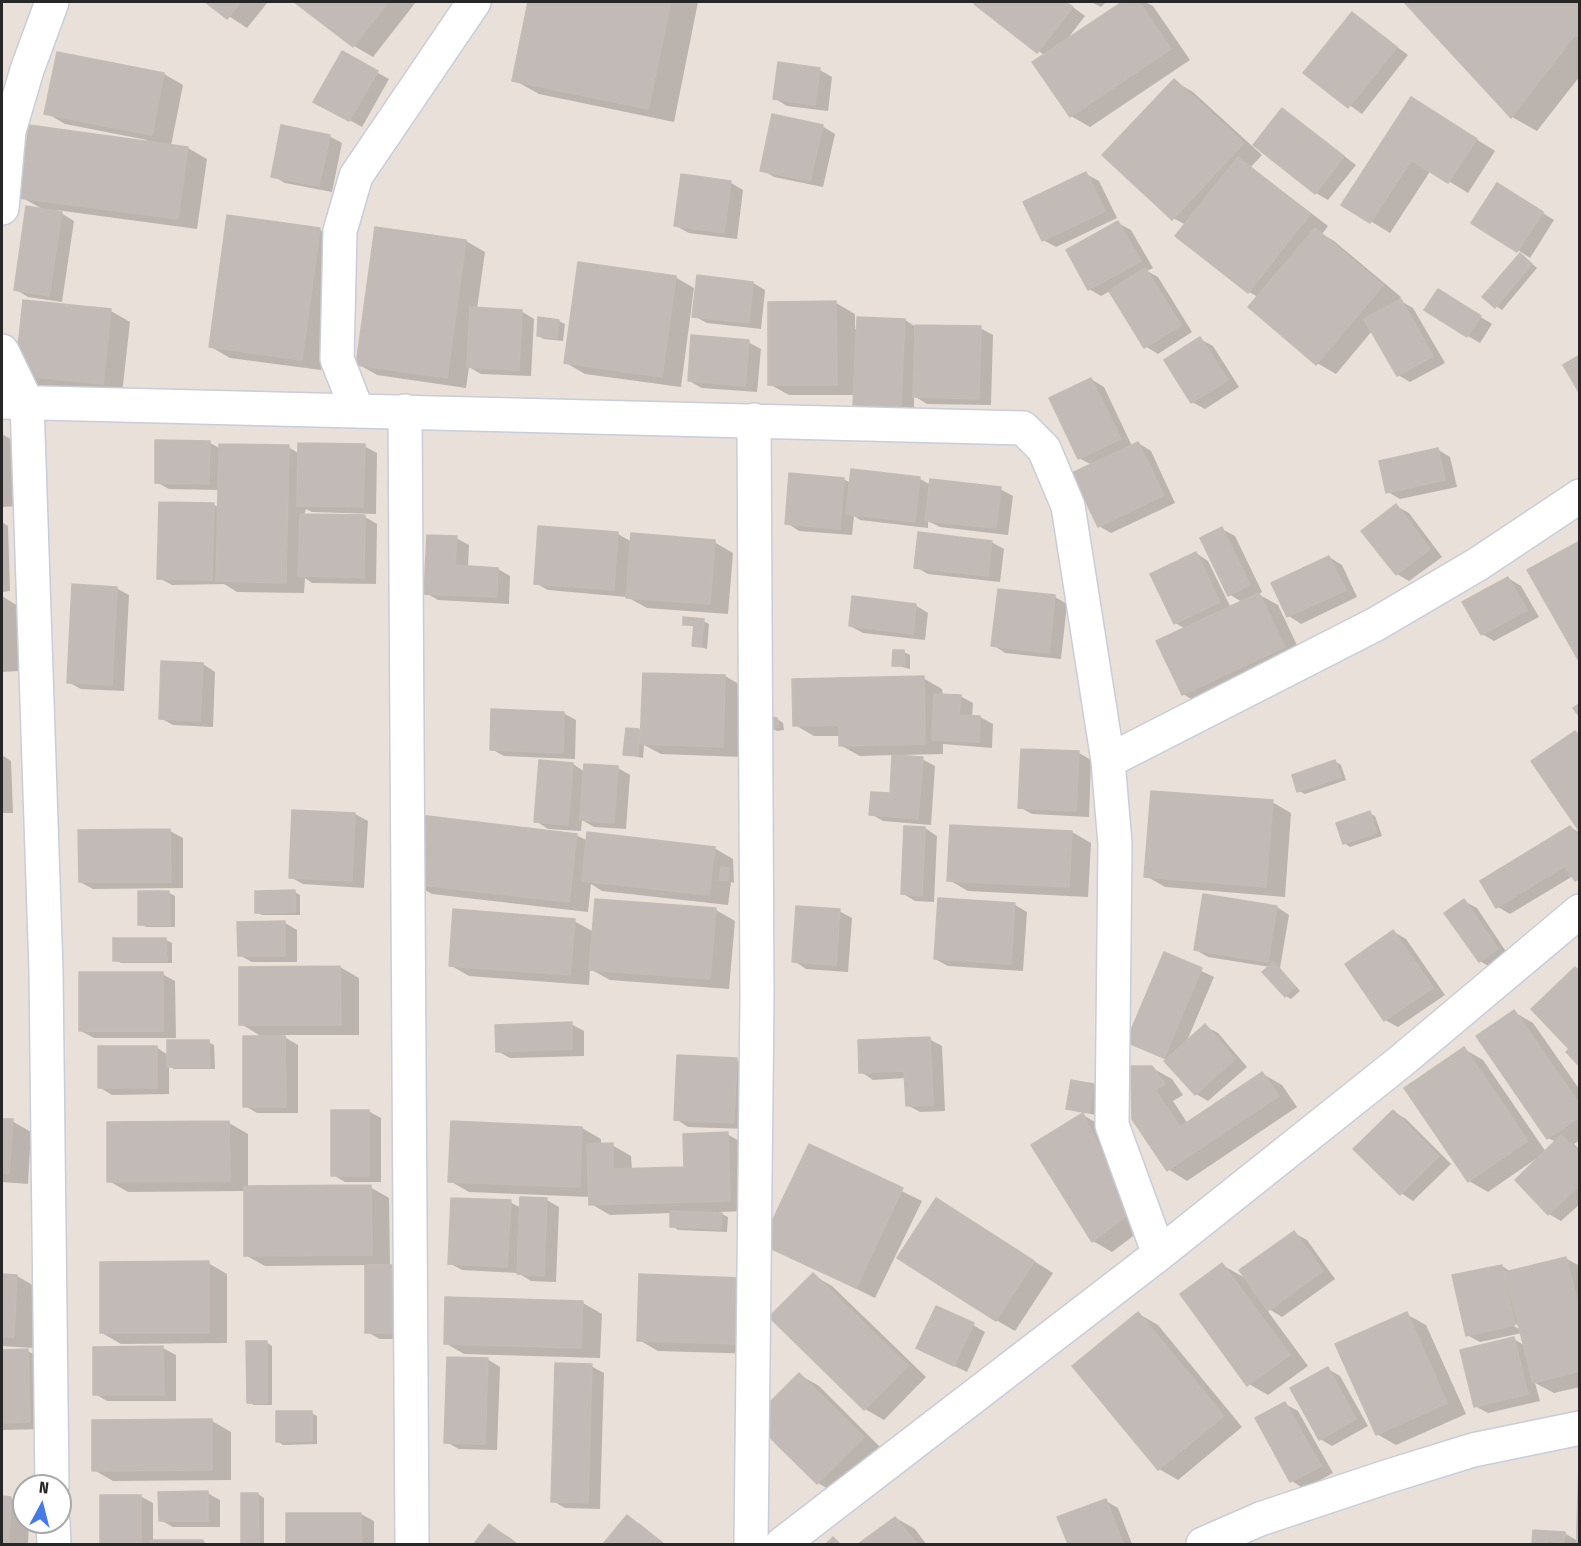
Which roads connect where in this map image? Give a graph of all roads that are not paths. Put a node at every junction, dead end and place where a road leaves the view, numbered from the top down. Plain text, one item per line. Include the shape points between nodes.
1 (52, 2) edge
2 (474, 2) edge
3 (2, 208) edge
4 (2, 351) edge
5 (14, 403) edge
6 (357, 410) junction
7 (405, 411) junction
8 (754, 420) junction
9 (1580, 496) edge
10 (1108, 761) junction
11 (1580, 911) edge
12 (1159, 1254) junction
13 (1580, 1428) edge
14 (52, 1474) edge
15 (412, 1545) edge
16 (751, 1545) edge
17 (782, 1545) edge
18 (1203, 1545) edge

1 - 3 street via 9,131
2 - 6 street via 356,176 340,231 337,358
4 - 5 street
5 - 6 street
5 - 14 street via 46,971
6 - 7 street
7 - 8 street
7 - 15 street
8 - 10 street via 1023,428 1044,449 1068,506
8 - 16 street via 756,1010
9 - 10 street via 1478,564 1376,624
10 - 12 street via 1115,844 1112,1125
11 - 12 street via 1400,1062
12 - 17 street
13 - 18 street via 1473,1450 1407,1470 1260,1519

